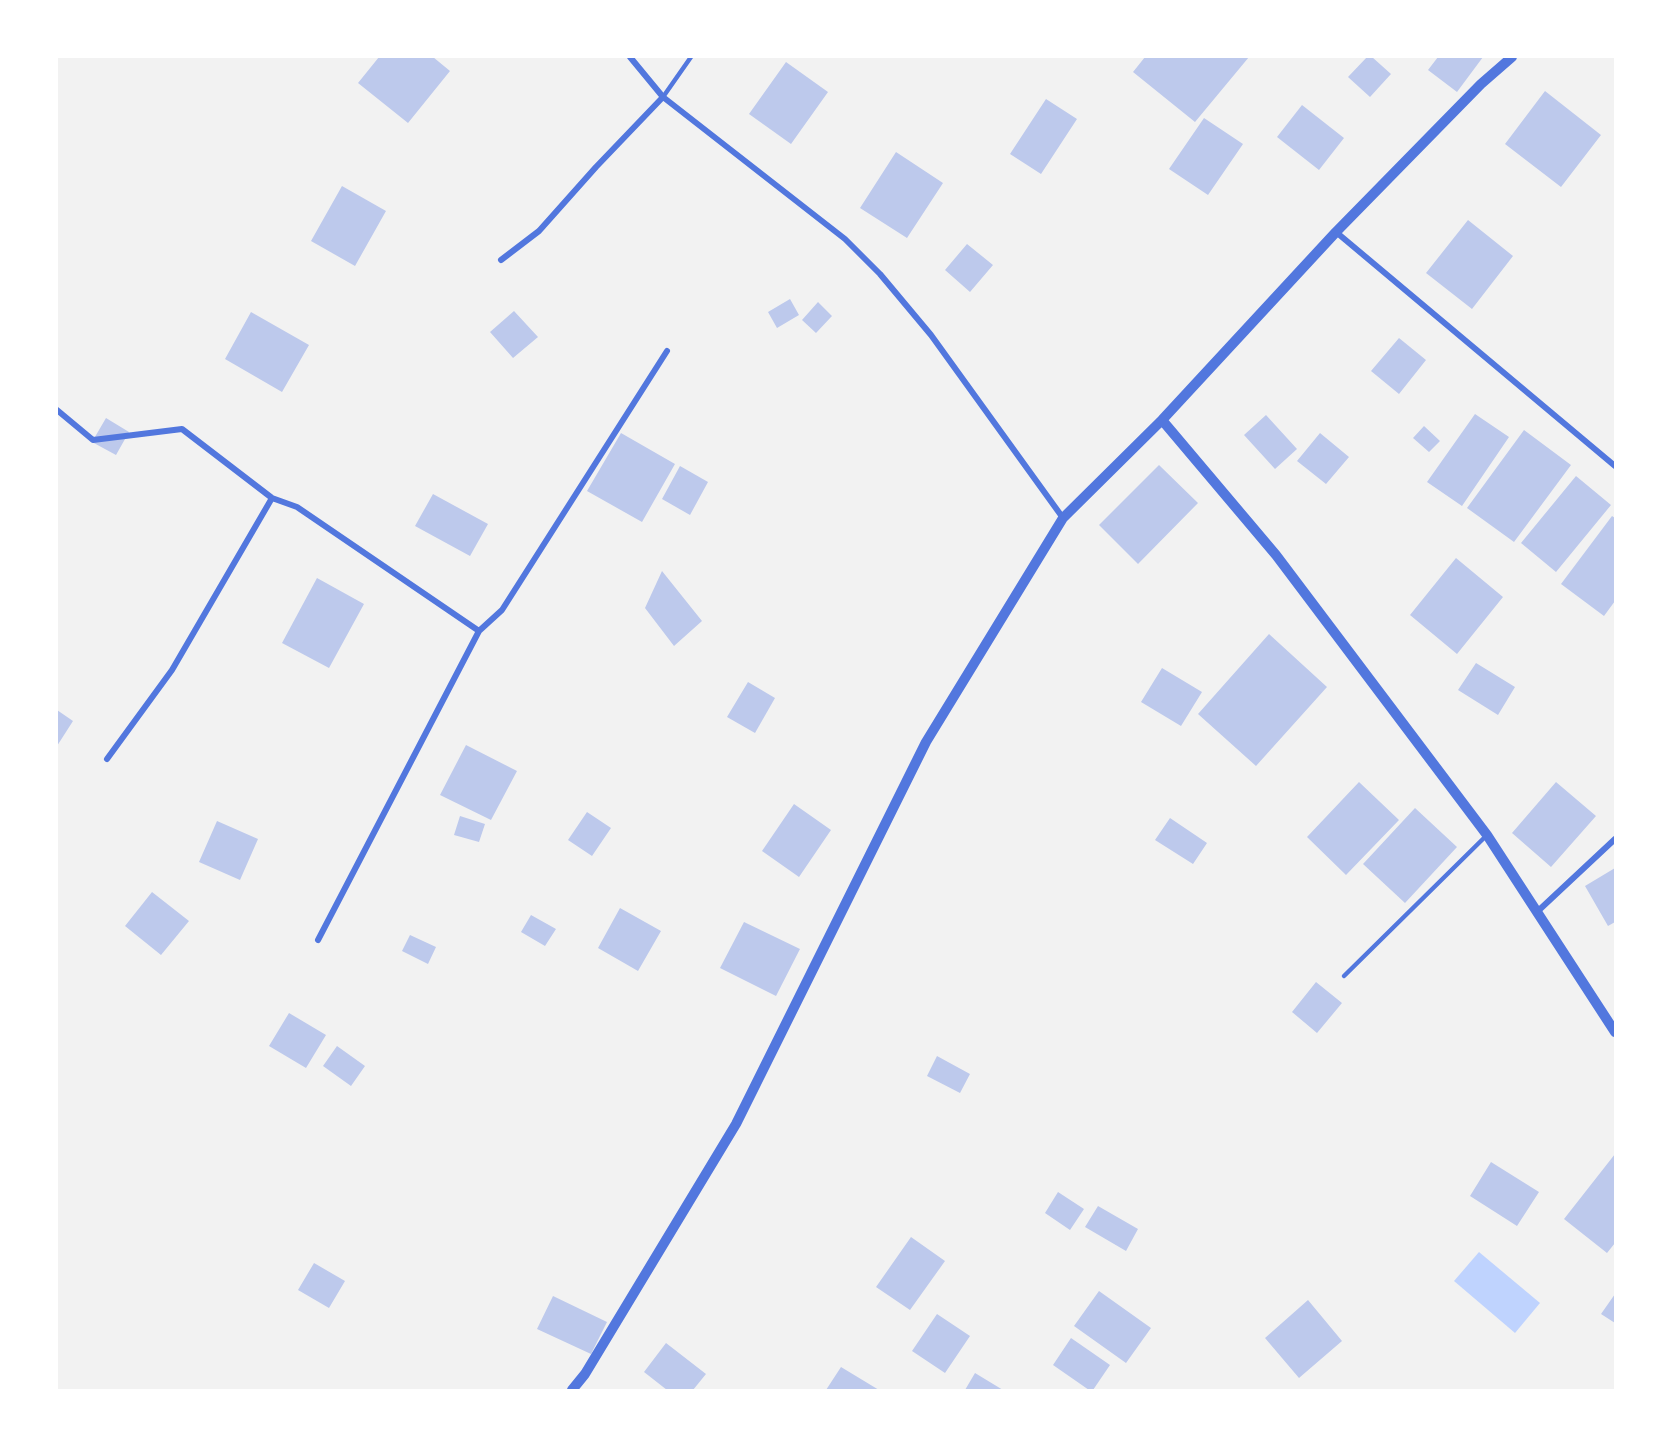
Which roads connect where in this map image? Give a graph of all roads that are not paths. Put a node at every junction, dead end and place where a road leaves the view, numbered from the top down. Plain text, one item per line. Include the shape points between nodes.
1 (630, 57) edge
2 (691, 57) edge
3 (1512, 57) edge
4 (663, 97) junction
5 (1336, 232) junction
6 (501, 260) dead end
7 (667, 351) dead end
8 (57, 410) edge
9 (1162, 420) junction
10 (1615, 466) edge
11 (272, 498) junction
12 (1063, 518) junction
13 (479, 631) junction
14 (106, 759) dead end
15 (1487, 834) junction
16 (1615, 838) edge
17 (1538, 911) junction
18 (318, 940) dead end
19 (1344, 976) dead end
20 (1615, 1032) edge
21 (573, 1390) edge

1 - 4 street
2 - 4 lane
3 - 5 street
4 - 6 street via 539,231
4 - 12 street via 845,239 880,274 931,335
5 - 9 street
5 - 10 street
7 - 13 street via 502,610
8 - 11 street via 93,440 182,429
9 - 12 street
9 - 15 street via 1276,555
11 - 13 street via 297,507
11 - 14 street via 172,670
12 - 21 street via 926,742 736,1124
13 - 18 street
15 - 17 street
15 - 19 lane
16 - 17 street
17 - 20 street

